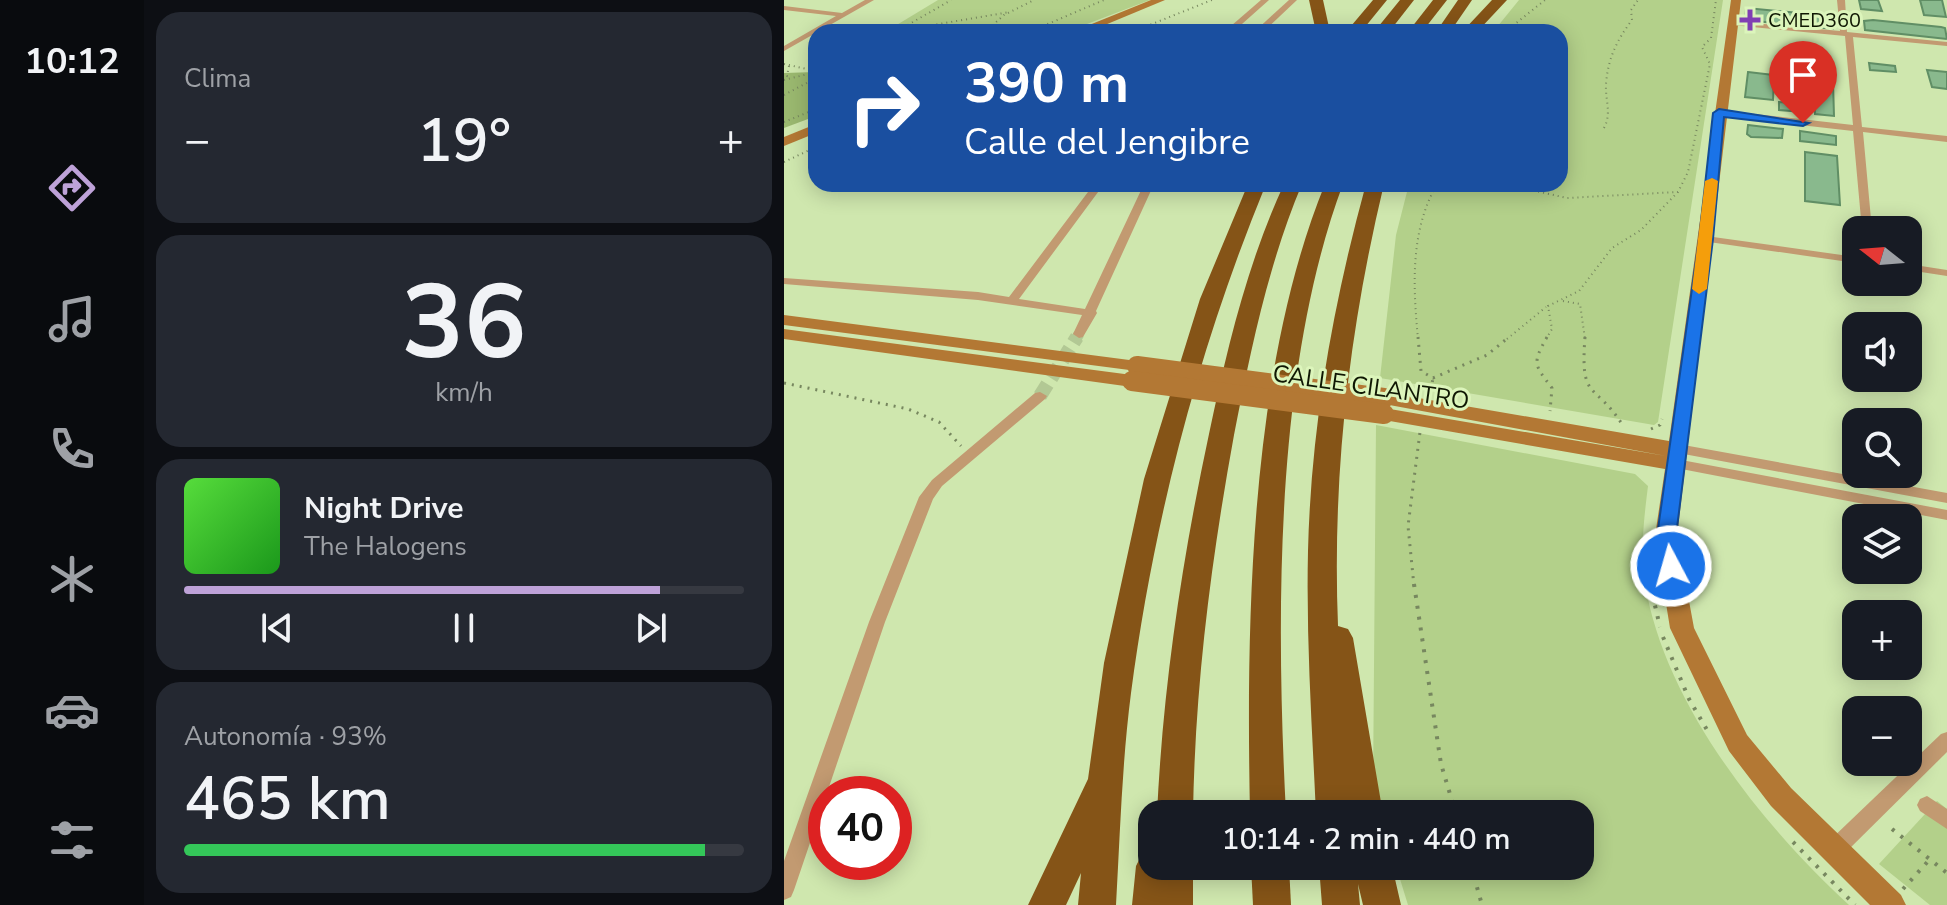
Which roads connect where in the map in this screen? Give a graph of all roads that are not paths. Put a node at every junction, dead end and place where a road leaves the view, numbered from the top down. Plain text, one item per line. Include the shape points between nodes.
1 (870, 0) edge
2 (1160, 0) edge
3 (1174, 0) edge
4 (1265, 0) edge
5 (1293, 0) edge
6 (1316, 0) edge
7 (1380, 0) edge
8 (1407, 0) edge
9 (1440, 0) edge
10 (1465, 0) edge
11 (1500, 0) edge
12 (1736, 0) edge
13 (1841, 0) edge
14 (784, 8) edge
15 (844, 15) junction
16 (1732, 23) junction
17 (828, 24) edge
18 (1098, 24) edge
19 (1116, 24) edge
20 (1237, 24) edge
21 (1267, 24) edge
22 (1321, 24) edge
23 (1360, 24) edge
24 (1388, 24) edge
25 (1421, 24) edge
26 (1448, 24) edge
27 (1477, 24) edge
28 (1846, 33) junction
29 (808, 35) edge
30 (1947, 44) edge
31 (784, 49) edge
32 (1719, 113) junction
33 (808, 123) edge
34 (1857, 129) junction
35 (808, 132) edge
36 (784, 133) edge
37 (1947, 139) edge
38 (784, 142) edge
39 (1093, 192) edge
40 (1145, 192) edge
41 (1236, 192) edge
42 (1254, 192) edge
43 (1289, 192) edge
44 (1331, 192) edge
45 (1373, 192) edge
46 (1866, 216) edge
47 (1706, 239) junction
48 (1842, 258) edge
49 (1922, 269) edge
50 (1947, 273) edge
51 (784, 281) edge
52 (1213, 291) junction
53 (1011, 302) junction
54 (1091, 313) junction
55 (784, 320) edge
56 (784, 334) edge
57 (1079, 334) tunnel mouth
58 (1134, 374) junction
59 (1040, 396) tunnel mouth
60 (1677, 457) junction
61 (1947, 498) edge
62 (1947, 515) edge
63 (1322, 597) junction
64 (1947, 740) edge
65 (1176, 746) junction
66 (1106, 777) junction
67 (1162, 800) edge
68 (1175, 800) edge
69 (1268, 800) edge
70 (1333, 800) edge
71 (1363, 800) edge
72 (1927, 805) dead end
73 (1947, 820) edge
74 (1833, 851) junction
75 (1154, 880) edge
76 (1174, 880) edge
77 (1271, 880) edge
78 (1339, 880) edge
79 (1376, 880) edge
80 (784, 890) edge
81 (1896, 898) edge
82 (1047, 905) edge
83 (1097, 905) edge
84 (1151, 905) edge
85 (1174, 905) edge
86 (1272, 905) edge
87 (1341, 905) edge
88 (1382, 905) edge

1 - 15 street
2 - 18 street
3 - 19 street
4 - 20 street
5 - 21 street
6 - 22 highway
7 - 23 highway
8 - 24 highway
9 - 25 highway
10 - 26 highway
11 - 27 highway
12 - 16 street
13 - 28 street
14 - 15 street
15 - 17 street
16 - 28 street
16 - 32 street
28 - 30 street
28 - 34 street
29 - 31 street
32 - 34 street
32 - 47 street
33 - 36 street
34 - 37 street
34 - 46 street
35 - 38 street
39 - 53 street
40 - 54 street
41 - 52 highway via 1217,253
42 - 52 highway
43 - 65 highway via 1248,308 1216,463 1189,608
44 - 69 highway via 1300,304 1278,429 1266,603
45 - 63 highway via 1340,344
47 - 48 street
47 - 60 street
49 - 50 street
51 - 53 street
52 - 66 highway via 1196,335 1148,521 1119,664
53 - 54 street
54 - 57 street
55 - 58 street, CALLE CILANTRO
56 - 58 street, CALLE CILANTRO
58 - 60 street, CALLE CILANTRO, bridge via 1384,406
59 - 80 street via 926,497
60 - 61 street, CALLE CILANTRO
60 - 62 street, CALLE CILANTRO
60 - 74 street via 1666,536 1682,628 1738,743
63 - 70 highway
63 - 71 highway via 1339,644
64 - 74 street
65 - 67 highway
65 - 68 highway
66 - 82 highway
66 - 83 highway
72 - 73 street
74 - 81 street
75 - 84 highway
76 - 85 highway
77 - 86 highway
78 - 87 highway
79 - 88 highway

